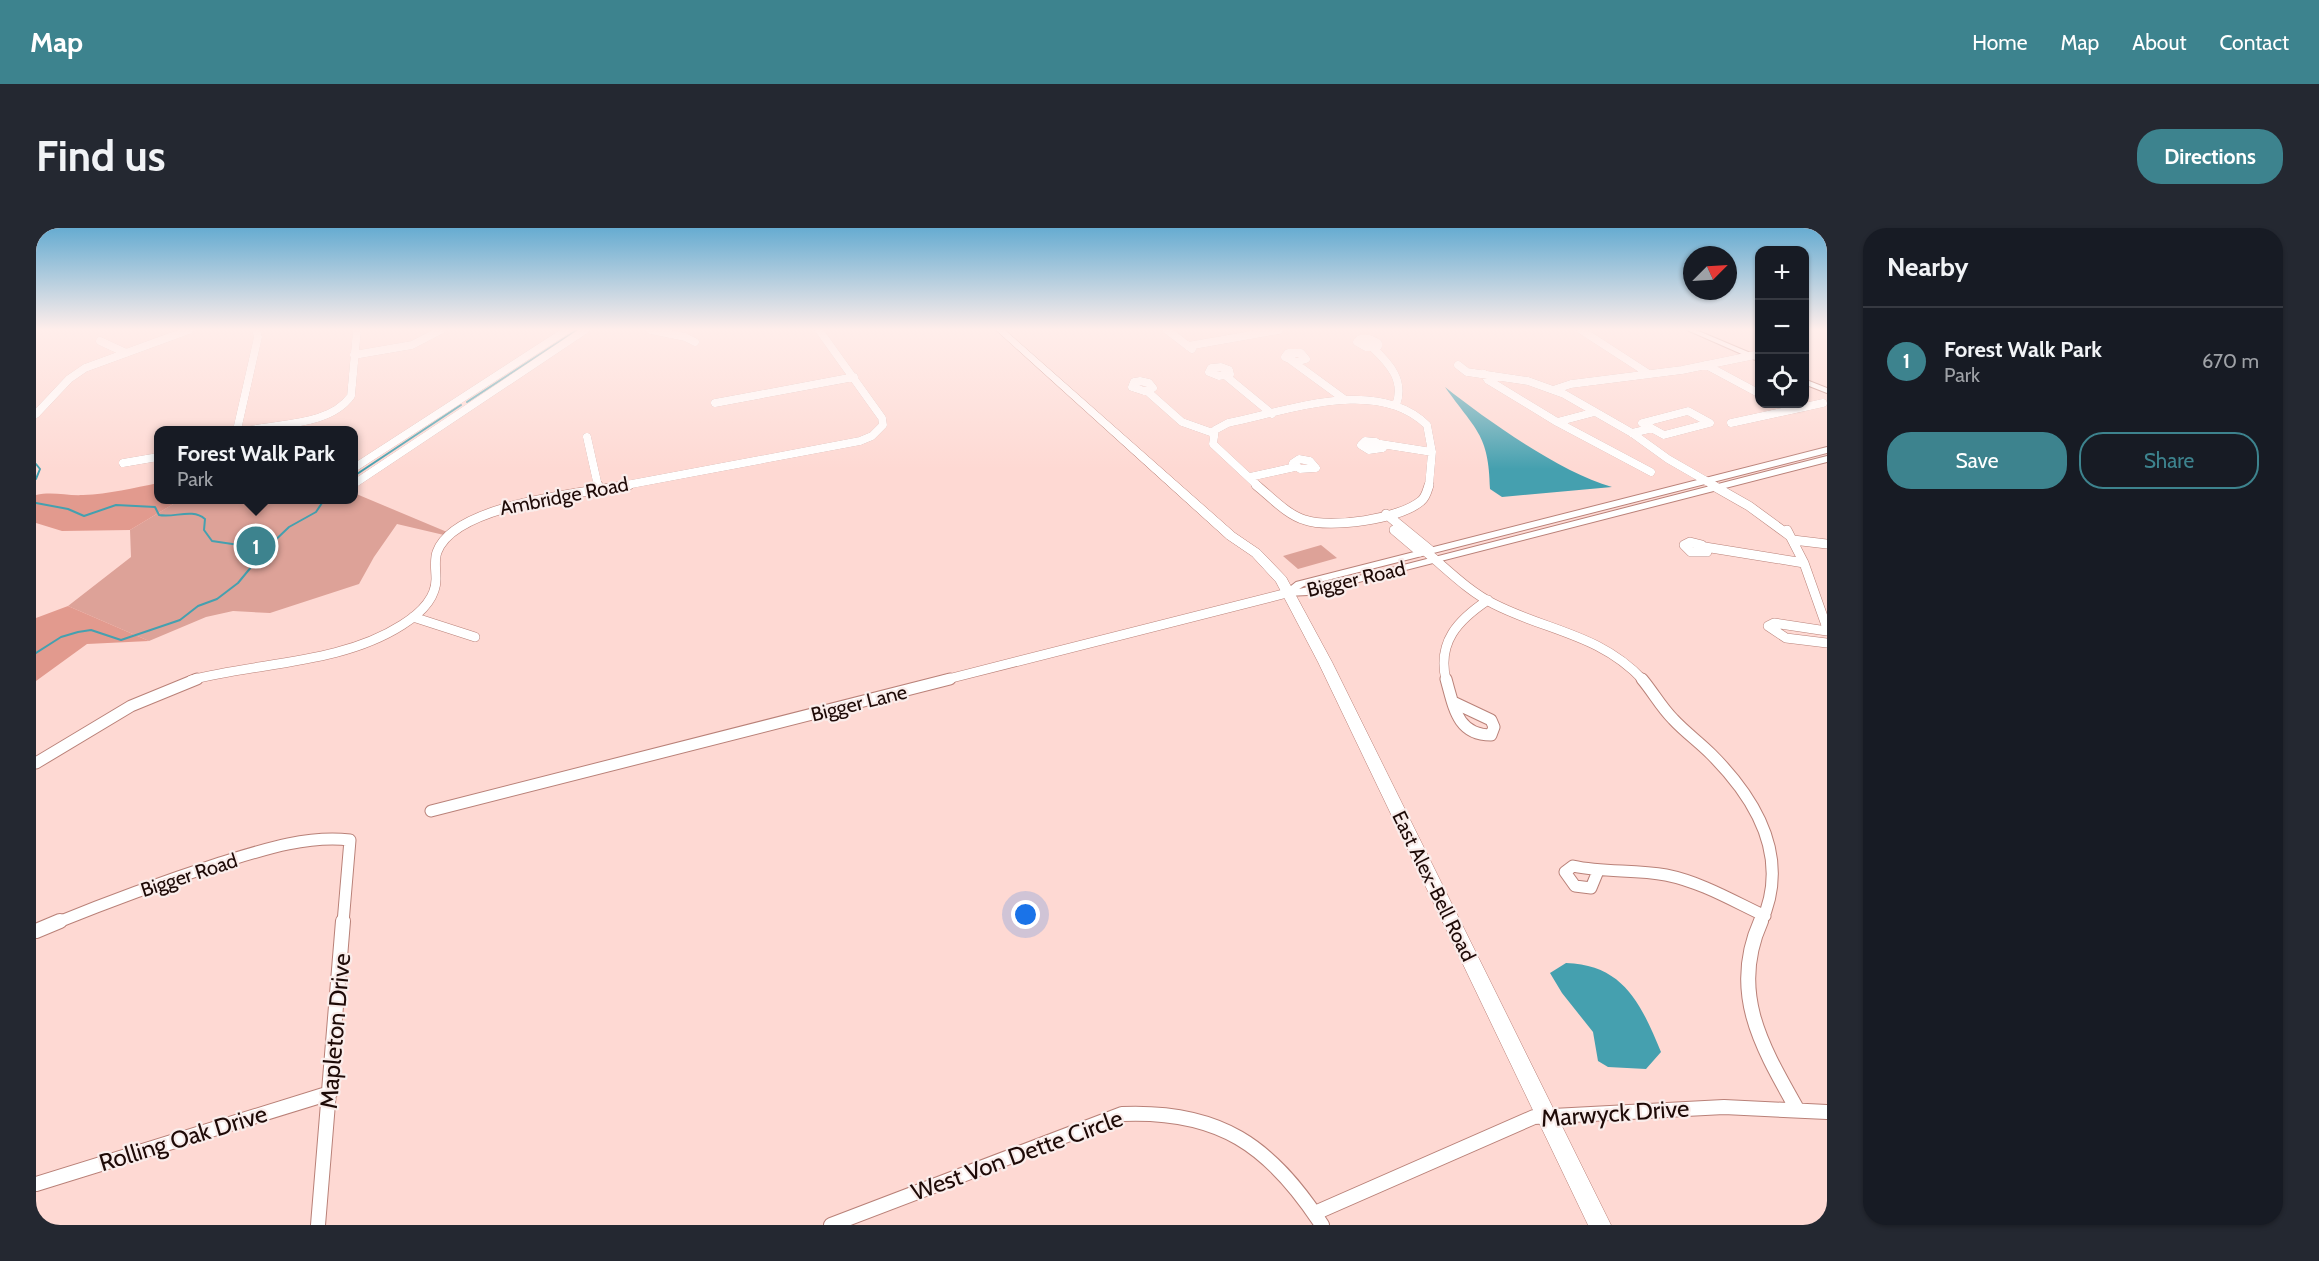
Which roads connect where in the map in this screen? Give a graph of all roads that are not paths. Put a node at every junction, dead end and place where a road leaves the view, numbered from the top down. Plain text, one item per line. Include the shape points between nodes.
1 (1226, 376) dead end
2 (69, 377) edge
3 (249, 377) edge
4 (352, 377) edge
5 (495, 377) edge
6 (515, 377) edge
7 (854, 377) joint
8 (1054, 377) edge
9 (1313, 377) edge
10 (1396, 377) edge
11 (1486, 377) edge
12 (1500, 377) edge
13 (1629, 377) edge
14 (1727, 377) edge
15 (1810, 377) edge
16 (1809, 383) edge
17 (1827, 384) edge
18 (1553, 390) junction
19 (1147, 391) dead end
20 (1755, 391) edge
21 (1827, 391) edge
22 (1344, 399) junction
23 (715, 403) dead end
24 (1823, 403) dead end
25 (1396, 405) junction
26 (1785, 408) edge
27 (1791, 411) junction
28 (1595, 412) junction
29 (36, 414) edge
30 (1272, 414) junction
31 (1557, 422) junction
32 (1731, 423) dead end
33 (238, 426) edge
34 (270, 426) edge
35 (1649, 429) junction
36 (1632, 433) junction
37 (1213, 434) junction
38 (586, 437) dead end
39 (1381, 444) dead end
40 (1827, 450) edge
41 (1432, 452) junction
42 (154, 458) edge
43 (1827, 459) edge
44 (123, 463) dead end
45 (358, 465) edge
46 (1295, 467) dead end
47 (1651, 472) dead end
48 (1250, 477) junction
49 (358, 481) edge
50 (1714, 483) junction
51 (598, 489) junction
52 (1382, 515) junction
53 (1793, 540) junction
54 (1827, 544) edge
55 (1705, 547) dead end
56 (1827, 549) edge
57 (1428, 553) junction
58 (1804, 563) junction
59 (1287, 593) junction
60 (1488, 600) junction
61 (413, 617) junction
62 (1827, 630) edge
63 (475, 637) dead end
64 (1827, 643) edge
65 (1455, 704) dead end
66 (36, 763) edge
67 (431, 811) dead end
68 (347, 838) joint
69 (1598, 871) dead end
70 (1765, 916) junction
71 (36, 931) edge
72 (330, 1093) junction
73 (1797, 1109) junction
74 (1827, 1113) edge
75 (1547, 1115) junction
76 (36, 1184) edge
77 (1318, 1219) edge
78 (318, 1225) edge
79 (831, 1225) edge
80 (1600, 1225) edge

1 - 30 street
2 - 29 street
3 - 33 street
4 - 34 street via 346,405 329,414
5 - 45 street
6 - 49 street
7 - 23 street
7 - 51 street, Ambridge Road via 883,421 880,429 866,438
8 - 59 main road, East Alex-Bell Road via 1123,433 1231,536 1256,554 1281,580
9 - 22 street
10 - 25 street
11 - 31 street
12 - 18 street
13 - 18 street
14 - 20 street
15 - 17 street
16 - 21 street
18 - 28 street
19 - 37 street via 1182,423
22 - 25 street
22 - 30 street
24 - 27 street
25 - 41 street via 1413,412 1427,425
26 - 27 street
27 - 32 street
28 - 31 street
28 - 36 street
30 - 37 street via 1228,423
31 - 47 street
35 - 35 street via 1642,423 1688,411 1710,423 1664,435
35 - 36 street
36 - 50 street
37 - 48 street via 1217,449
38 - 51 street
39 - 41 street
40 - 50 street, Bigger Road
41 - 52 street via 1425,496 1416,504
42 - 44 street
43 - 50 street, Bigger Road
46 - 48 street
48 - 52 street via 1304,521 1330,525
50 - 53 street via 1767,511 1782,523
50 - 57 street, Bigger Road
51 - 61 street, Ambridge Road via 500,507 456,529 438,550 432,596
52 - 57 street
53 - 54 street
53 - 56 street
53 - 58 street
55 - 58 street
57 - 59 street, Bigger Road via 1308,592
57 - 59 street, Bigger Road via 1300,584
57 - 60 street
58 - 62 street
59 - 67 street, Bigger Lane
59 - 75 main road, East Alex-Bell Road via 1321,654
60 - 65 street via 1459,621 1447,642 1443,667
60 - 70 street via 1579,635 1617,657 1640,677 1670,717 1724,768 1751,805 1769,845 1774,883
61 - 63 street
61 - 66 street, Ambridge Road via 363,643 176,685
62 - 64 street via 1774,623 1768,626 1780,636
68 - 71 street, Bigger Road via 301,843 193,871
68 - 72 street, Mapleton Drive via 352,843
69 - 70 street via 1635,870 1672,877
70 - 73 street via 1748,963 1749,1003 1769,1058
72 - 76 street, Rolling Oak Drive
72 - 78 street, Mapleton Drive
73 - 74 street, Marwyck Drive
73 - 75 street, Marwyck Drive via 1724,1107
75 - 77 street, Marwyck Drive via 1526,1120
75 - 80 main road, East Alex-Bell Road
77 - 79 street, West Von Dette Circle via 1288,1177 1245,1140 1183,1114 1159,1112 1122,1114

